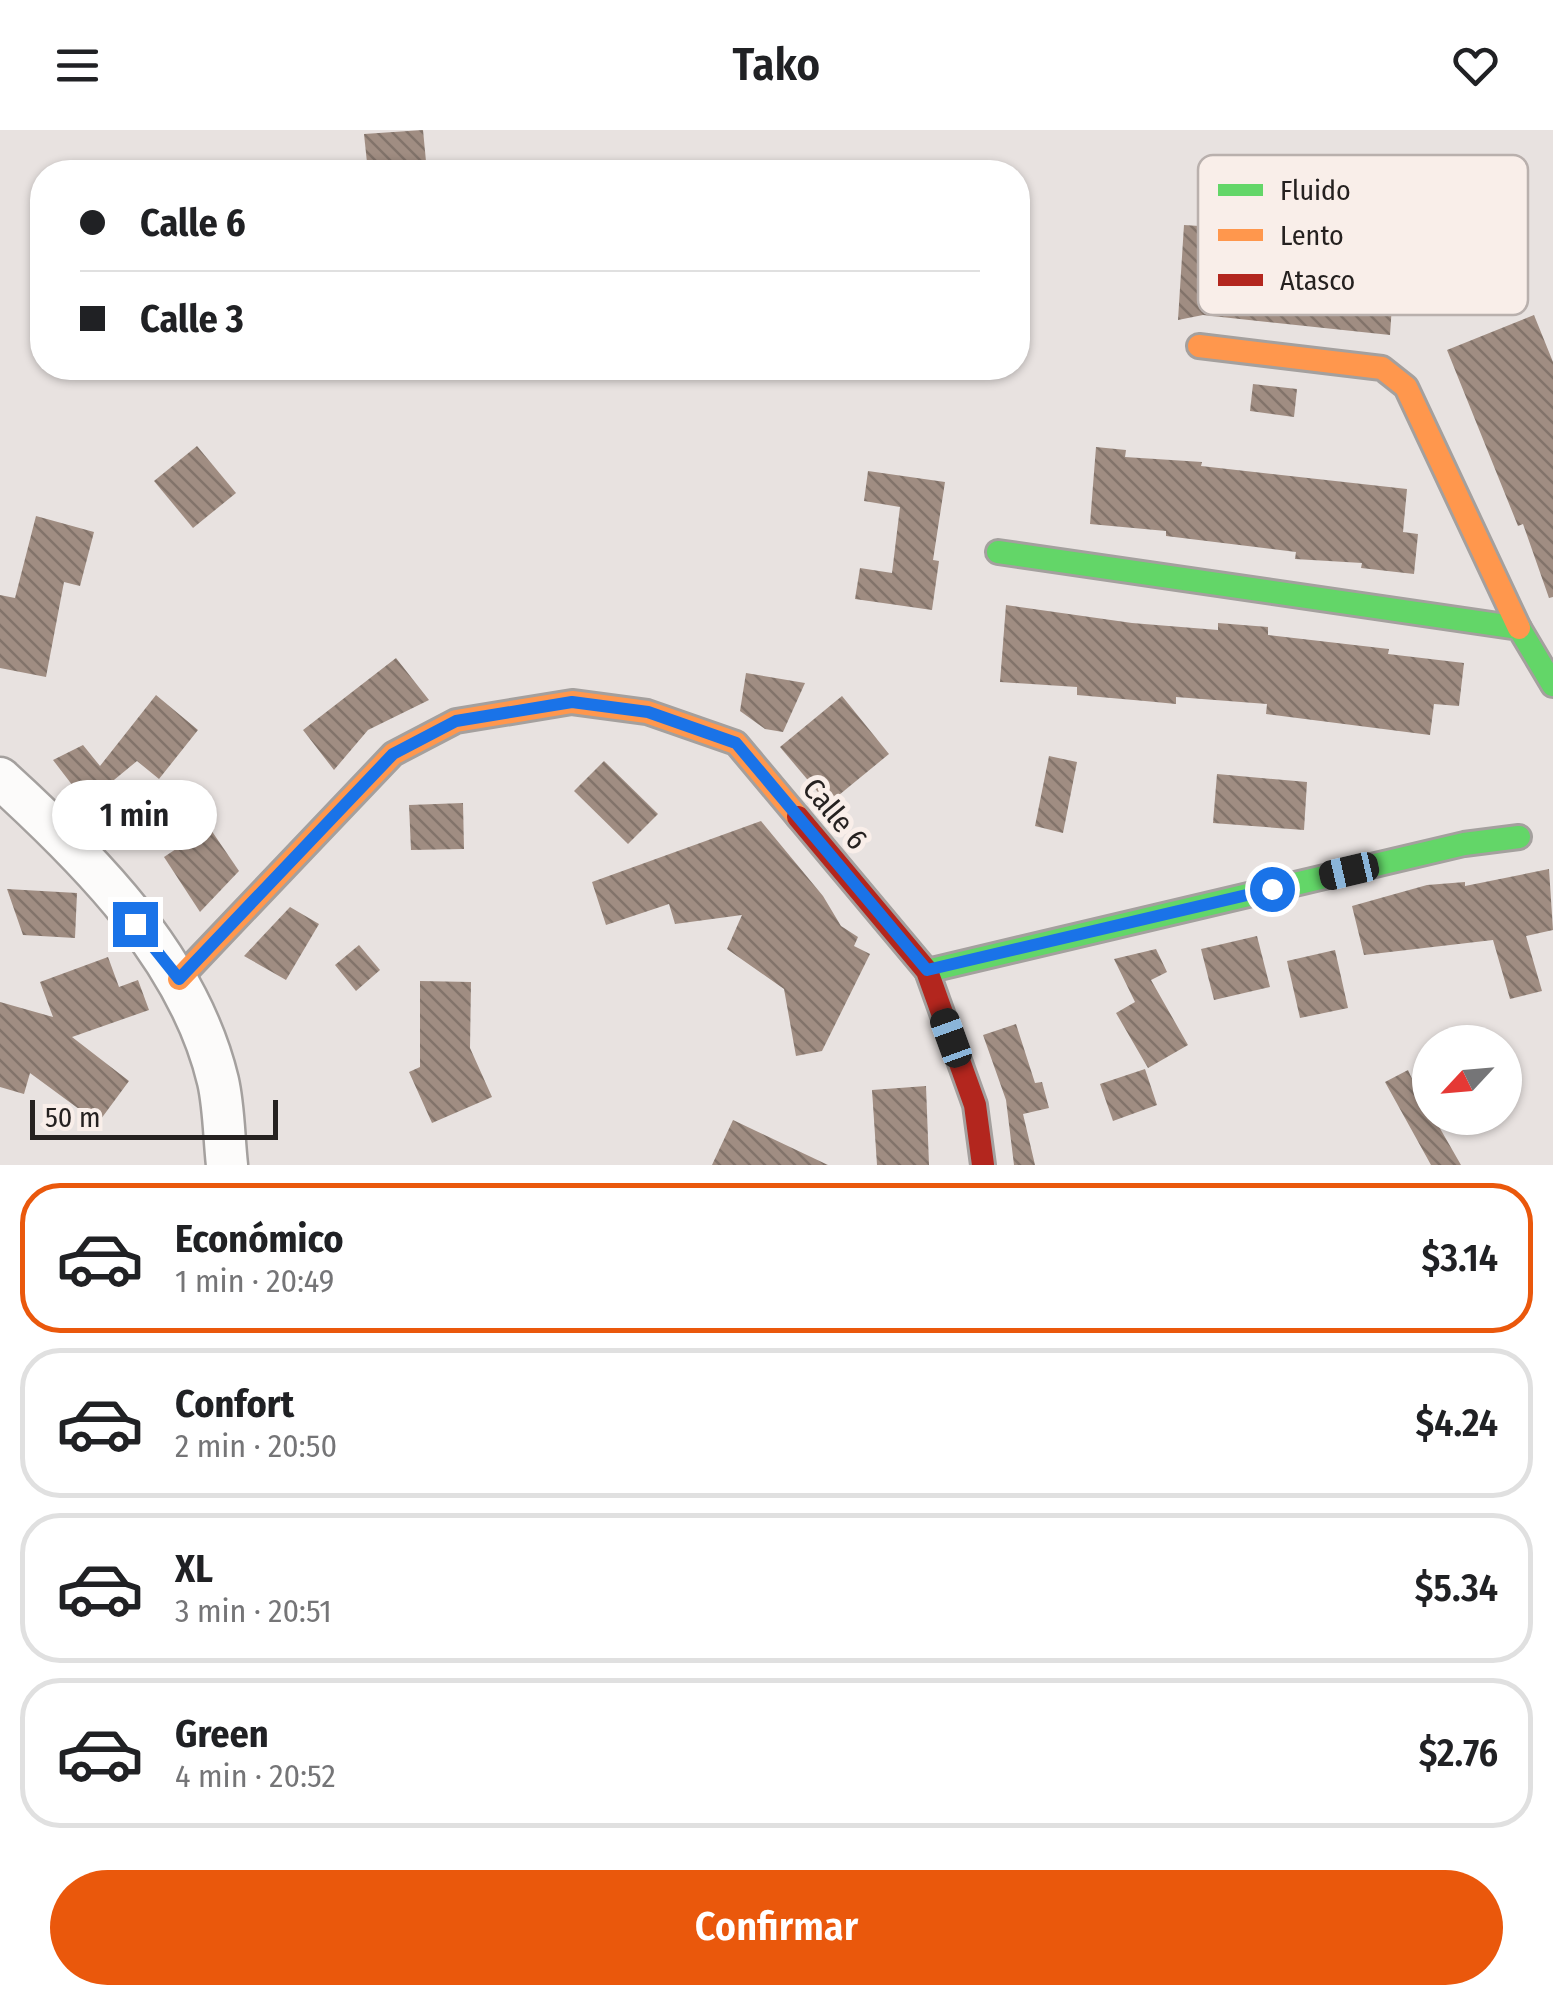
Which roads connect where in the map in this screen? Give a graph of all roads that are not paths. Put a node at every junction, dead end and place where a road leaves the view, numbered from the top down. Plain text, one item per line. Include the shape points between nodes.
1 (1200, 346) dead end
2 (998, 552) dead end
3 (1518, 628) junction
4 (1553, 686) edge
5 (0, 778) edge
6 (1519, 837) dead end
7 (927, 970) junction
8 (179, 979) junction
9 (227, 1165) edge
10 (983, 1165) edge

1 - 3 street via 1382,368 1406,388
2 - 3 street
3 - 4 street
5 - 8 street via 69,840
6 - 7 street via 1464,844
7 - 8 street, Calle 6 via 736,743 648,712 572,702 456,721 393,754
7 - 10 street via 975,1105
8 - 9 street via 218,1080

